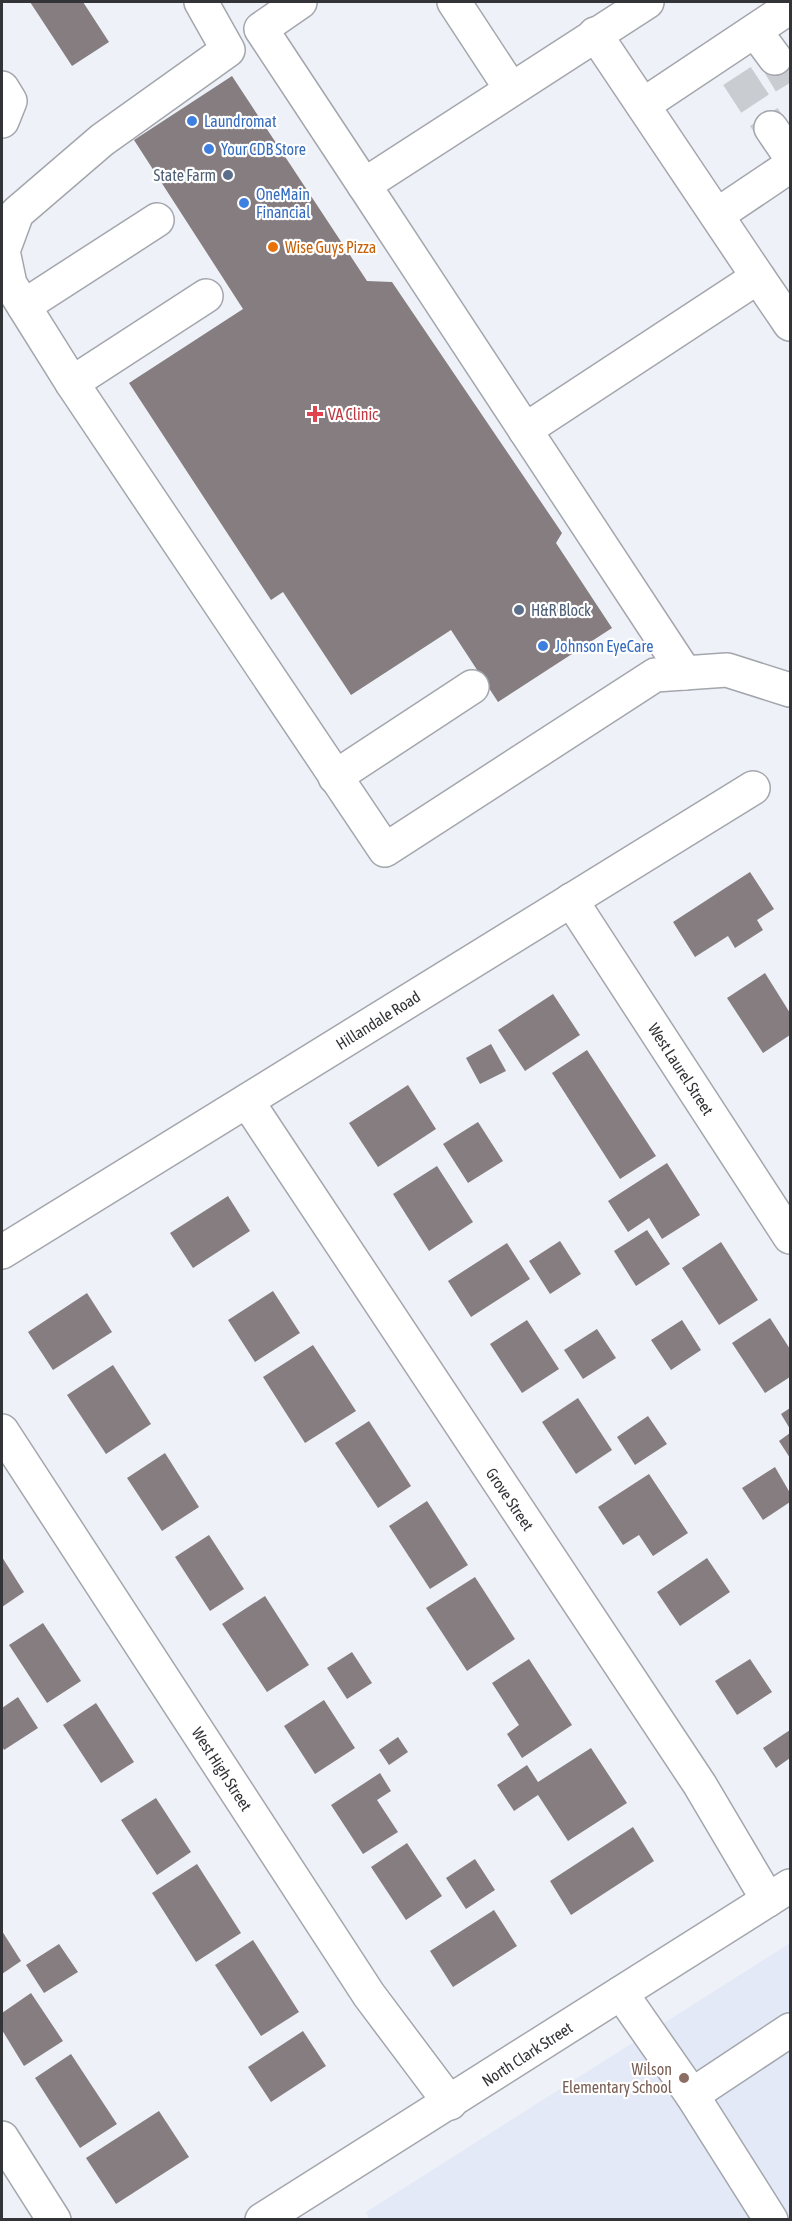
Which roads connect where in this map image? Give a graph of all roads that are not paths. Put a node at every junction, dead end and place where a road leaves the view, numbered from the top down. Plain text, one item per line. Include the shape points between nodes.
1 (201, 2) edge
2 (300, 2) edge
3 (454, 2) edge
4 (646, 2) edge
5 (790, 9) edge
6 (261, 29) junction
7 (755, 31) junction
8 (595, 34) junction
9 (228, 50) junction
10 (775, 58) tunnel mouth
11 (512, 88) junction
12 (643, 105) junction
13 (771, 128) tunnel mouth
14 (790, 156) edge
15 (790, 166) edge
16 (364, 185) junction
17 (717, 215) junction
18 (157, 220) dead end
19 (759, 277) junction
20 (206, 296) dead end
21 (24, 306) junction
22 (790, 324) edge
23 (72, 383) junction
24 (525, 430) junction
25 (685, 673) junction
26 (472, 687) dead end
27 (790, 690) edge
28 (336, 777) junction
29 (753, 788) dead end
30 (572, 900) junction
31 (247, 1101) junction
32 (790, 1237) edge
33 (2, 1252) edge
34 (2, 1431) edge
35 (779, 1893) edge
36 (621, 1993) junction
37 (790, 2030) edge
38 (692, 2095) junction
39 (450, 2103) junction
40 (2, 2138) edge
41 (54, 2220) edge
42 (262, 2220) edge
43 (771, 2220) edge

1 - 9 street
2 - 6 street
3 - 11 street
4 - 8 street
5 - 7 street
6 - 9 street
6 - 16 street
7 - 10 street
7 - 12 street via 729,65
8 - 11 street
8 - 12 street
9 - 21 street via 102,140 17,213 3,251 10,284
11 - 16 street
12 - 17 street
13 - 14 street
15 - 17 street
16 - 24 street
17 - 19 street
18 - 21 street
19 - 22 street
19 - 24 street
20 - 23 street
21 - 23 street
23 - 28 street
24 - 25 street
25 - 27 street via 727,670
25 - 28 street via 655,675 384,850
26 - 28 street
29 - 30 street, Hillandale Road
30 - 31 street, Hillandale Road
30 - 32 street, West Laurel Street
31 - 33 street, Hillandale Road
31 - 35 street, Grove Street via 700,1785
34 - 39 street, West High Street via 369,1995
35 - 36 street, North Clark Street
36 - 38 street
36 - 39 street, North Clark Street
37 - 38 street
38 - 43 street
39 - 42 street, North Clark Street
40 - 41 street

